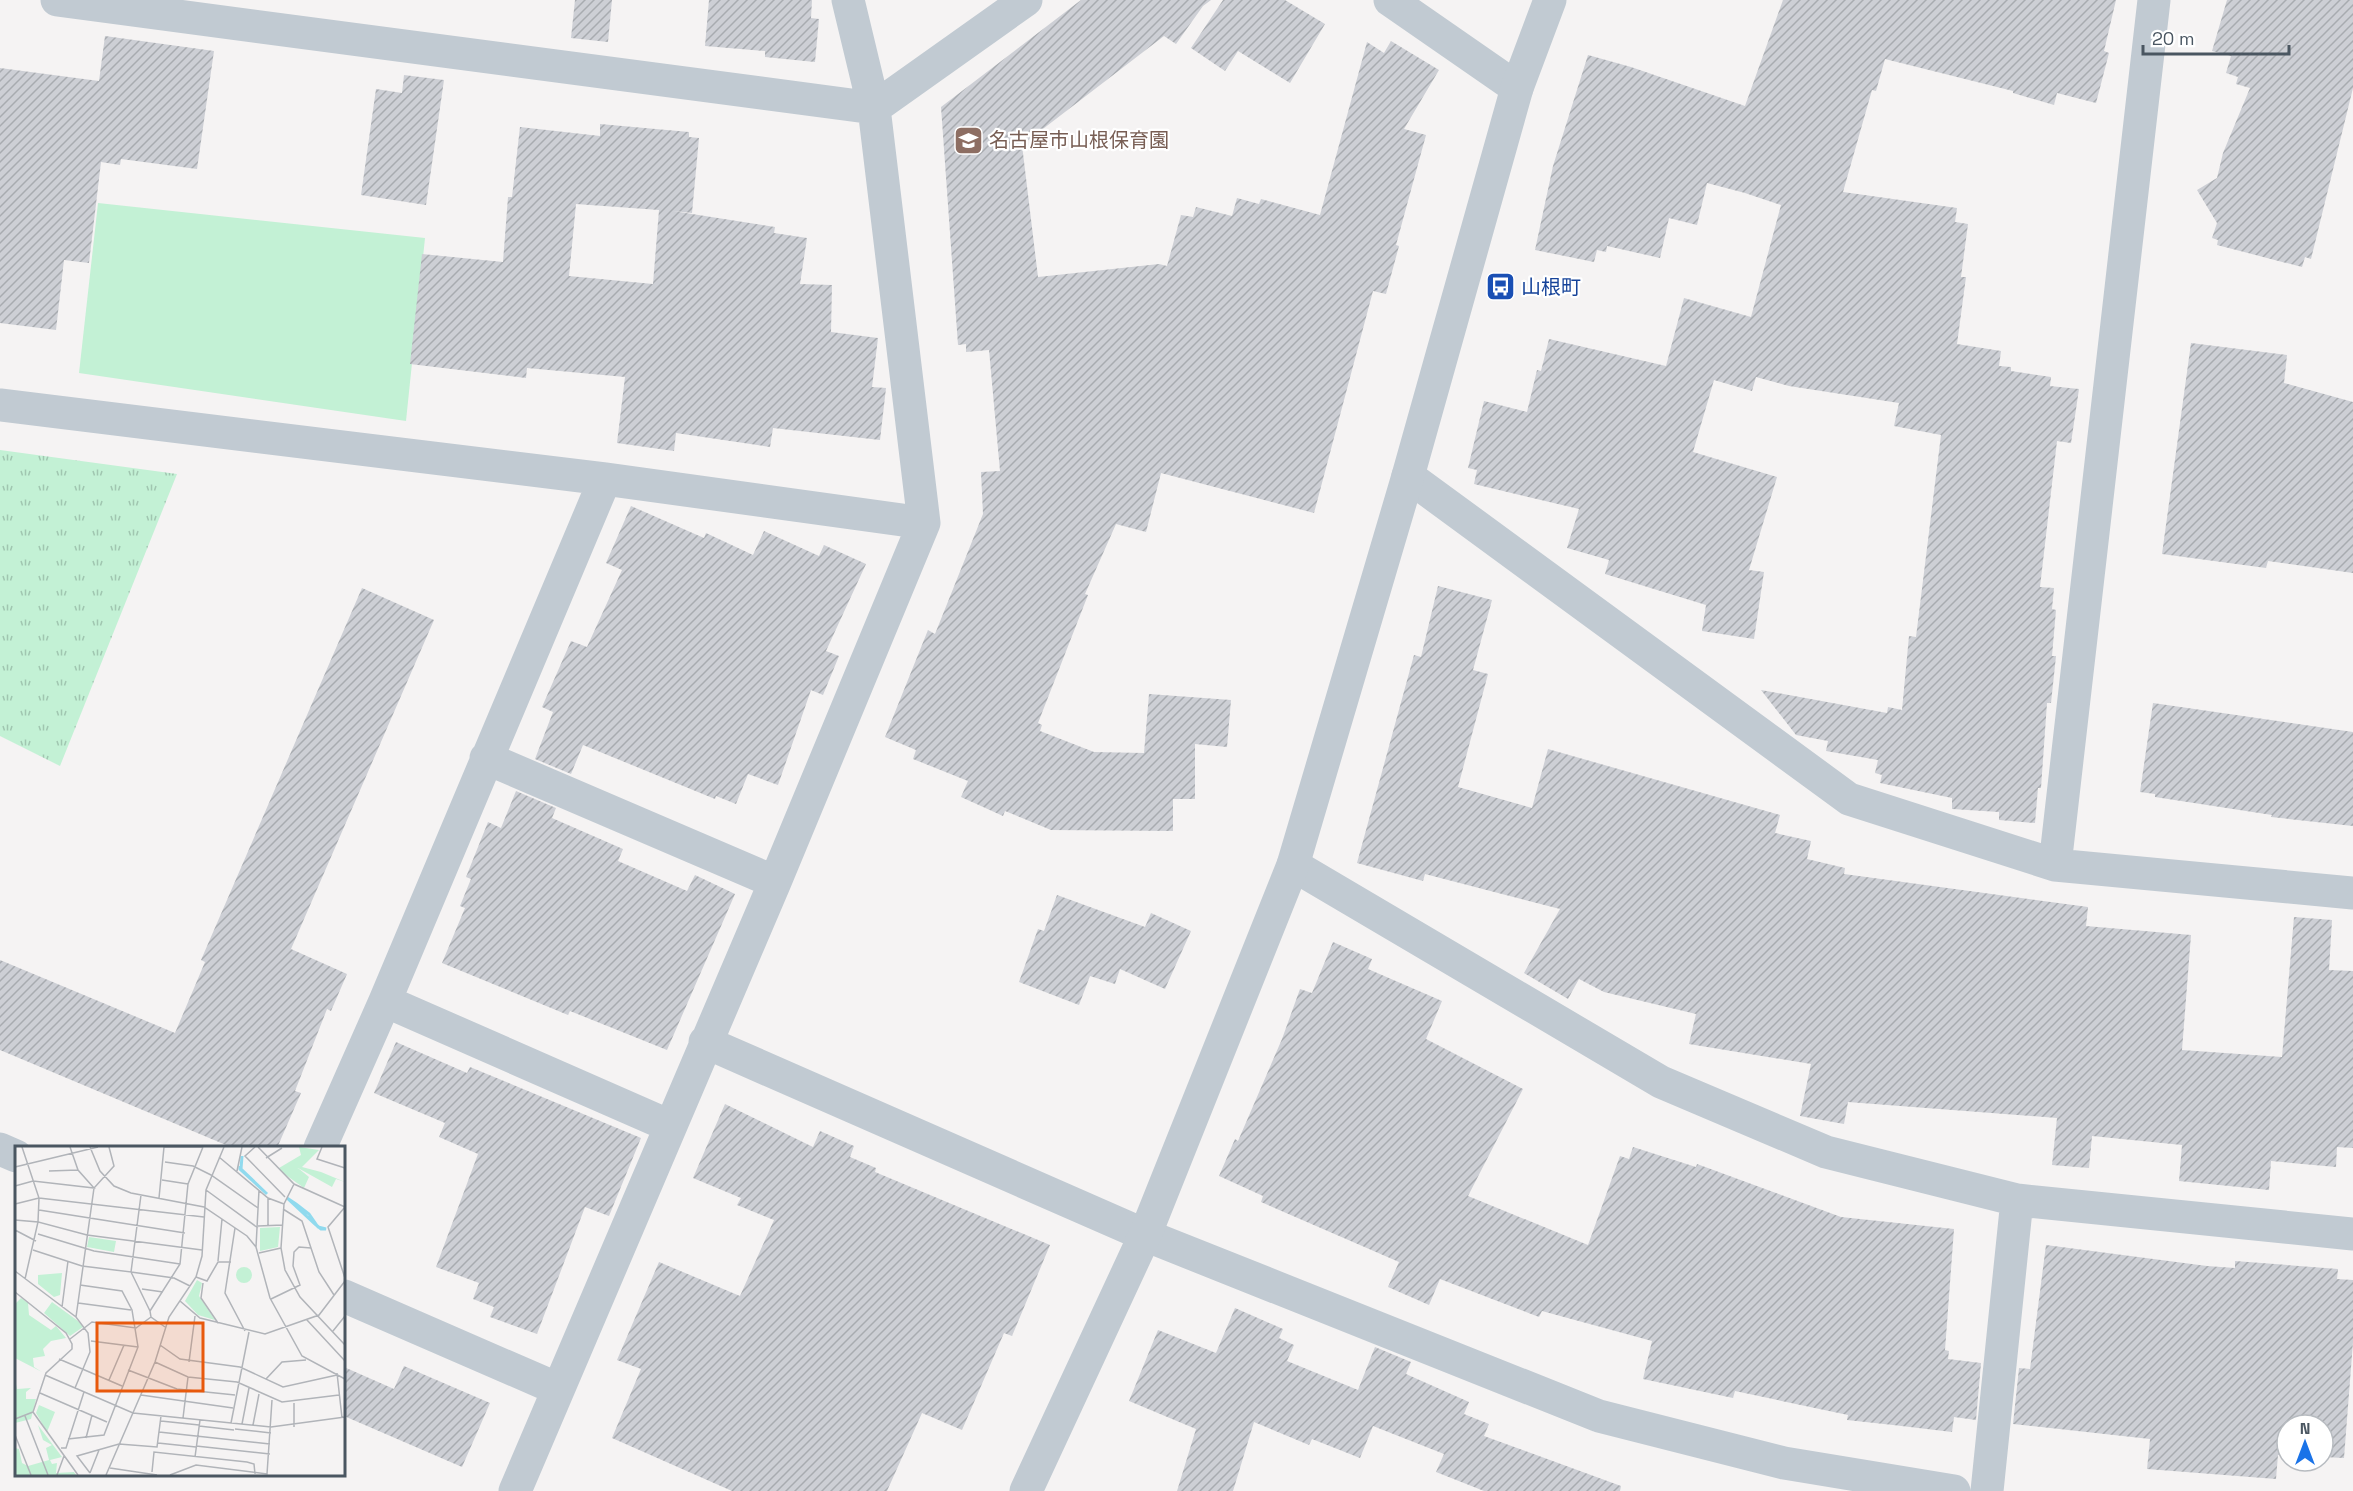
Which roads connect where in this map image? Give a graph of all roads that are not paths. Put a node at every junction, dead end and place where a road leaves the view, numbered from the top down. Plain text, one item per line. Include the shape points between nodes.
1 (57, 0) edge
2 (848, 0) edge
3 (1026, 0) edge
4 (1390, 0) edge
5 (1550, 0) edge
6 (2154, 0) edge
7 (1517, 88) junction
8 (874, 108) junction
9 (0, 405) edge
10 (1408, 476) junction
11 (605, 479) junction
12 (924, 523) junction
13 (486, 758) junction
14 (1293, 865) junction
15 (2055, 865) junction
16 (775, 882) junction
17 (2353, 893) edge
18 (385, 1002) junction
19 (705, 1042) junction
20 (670, 1126) junction
21 (321, 1146) edge
22 (0, 1149) edge
23 (15, 1156) edge
24 (2017, 1200) junction
25 (2353, 1234) edge
26 (1145, 1235) junction
27 (345, 1296) edge
28 (558, 1389) junction
29 (514, 1491) edge
30 (1026, 1491) edge
31 (1953, 1491) edge
32 (1987, 1491) edge

1 - 8 street
2 - 8 street
3 - 8 street
4 - 7 street
5 - 7 street
6 - 15 street
7 - 10 street
8 - 12 street
9 - 11 street
10 - 14 street
10 - 15 street via 1849,799
11 - 12 street
11 - 13 street
12 - 16 street
13 - 16 street
13 - 18 street
14 - 24 street via 1661,1082 1826,1152
14 - 26 street
15 - 17 street
16 - 19 street
18 - 20 street
18 - 21 street
19 - 20 street
19 - 26 street
20 - 28 street
22 - 23 street
24 - 25 street
24 - 32 street
26 - 30 street
26 - 31 street via 1599,1416 1784,1463
27 - 28 street
28 - 29 street

